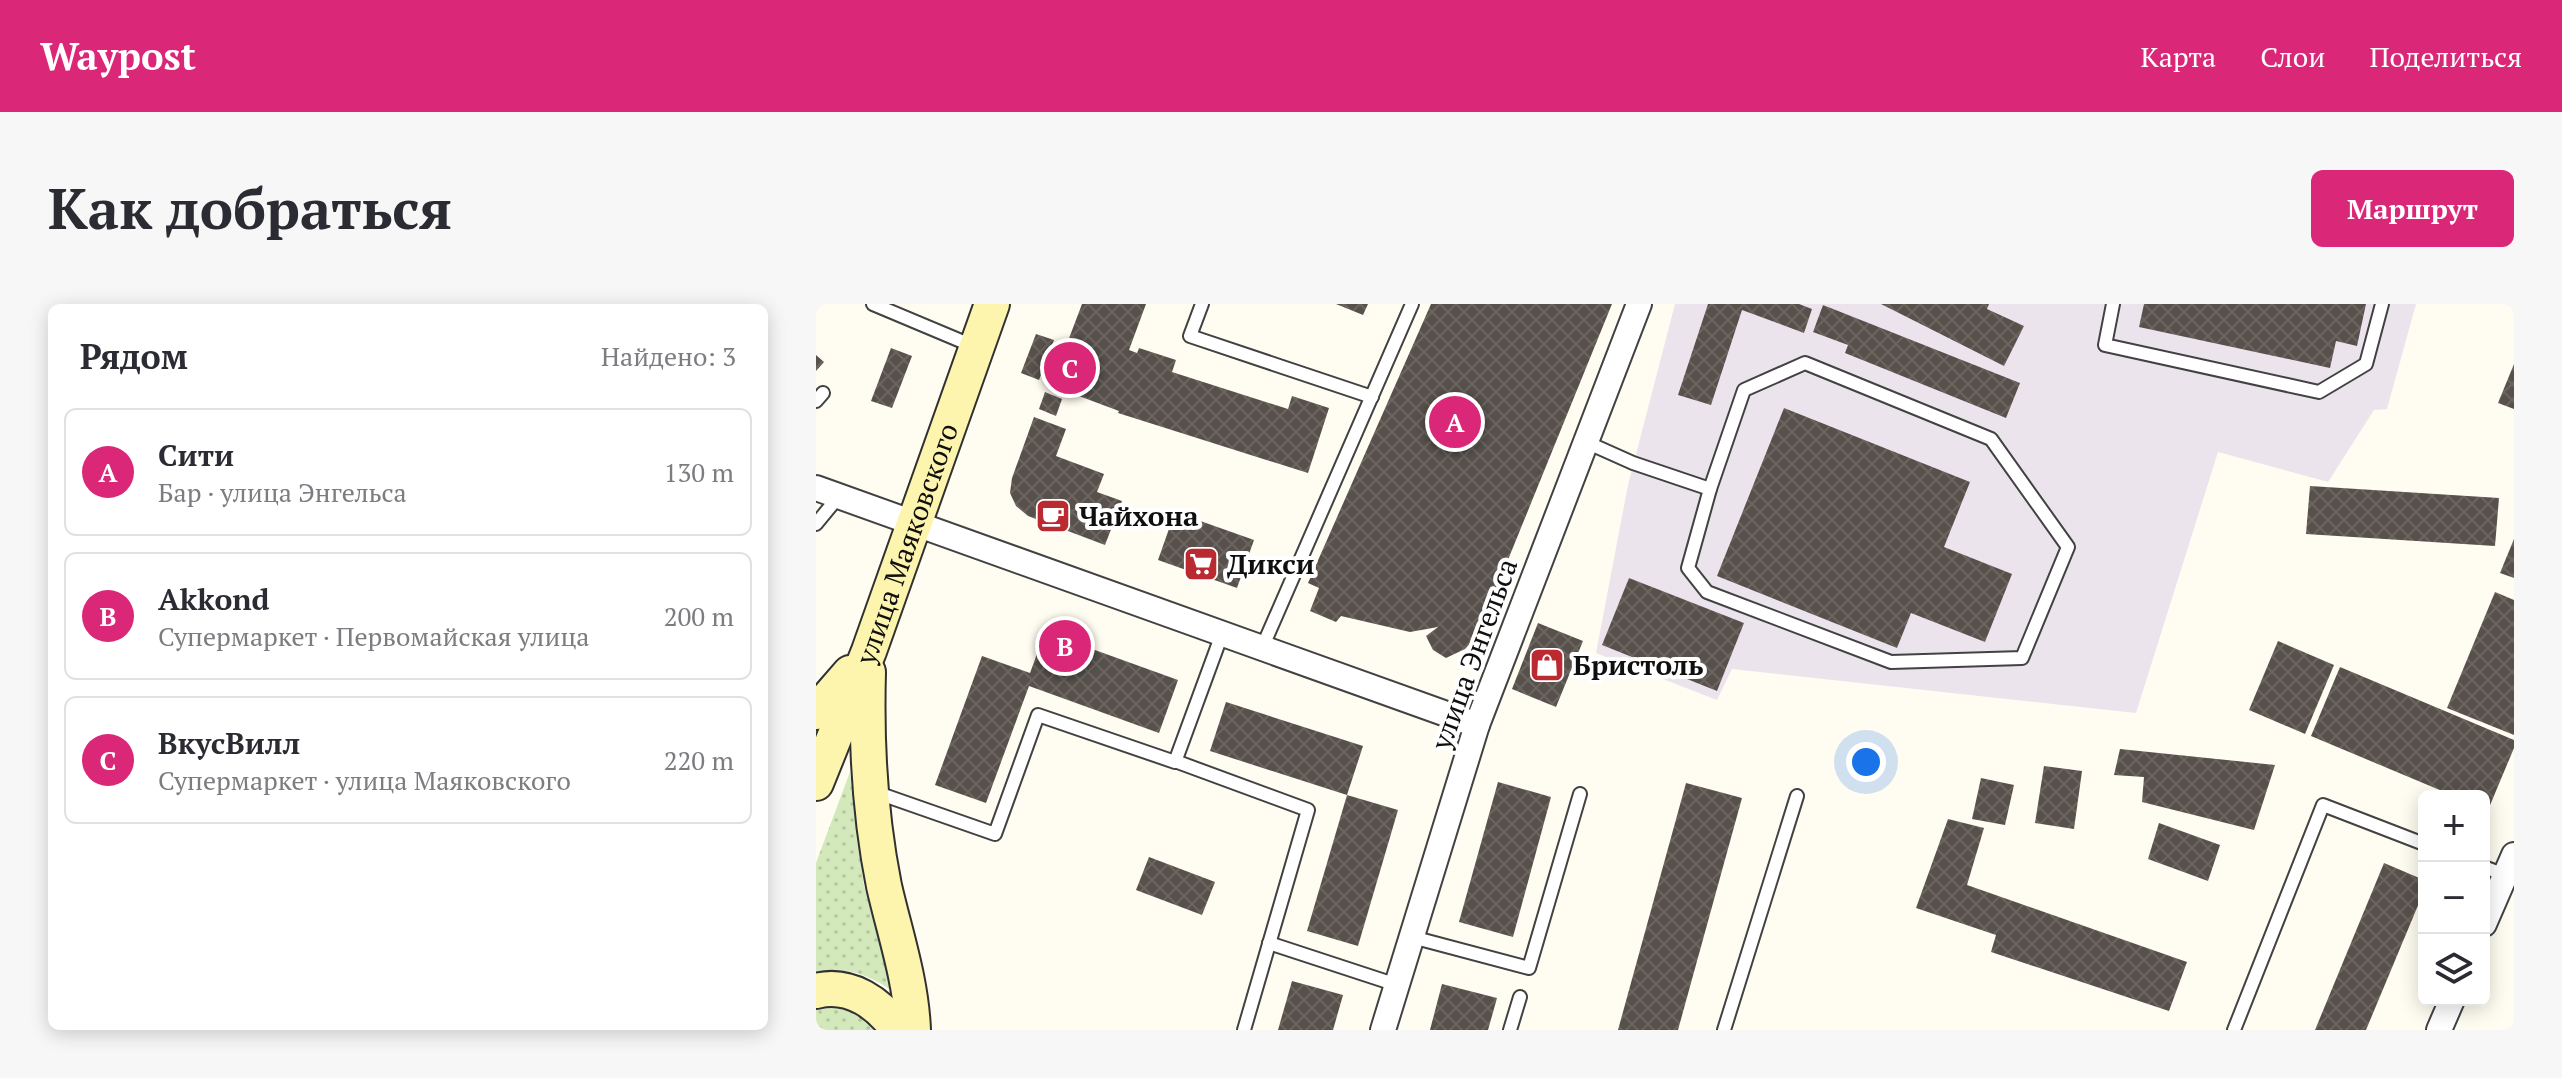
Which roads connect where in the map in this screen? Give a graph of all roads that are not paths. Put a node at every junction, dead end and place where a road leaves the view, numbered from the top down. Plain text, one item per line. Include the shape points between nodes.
1 (873, 304) edge
2 (992, 304) edge
3 (1202, 304) edge
4 (1412, 304) edge
5 (1639, 304) edge
6 (2113, 304) edge
7 (2382, 304) edge
8 (976, 347) junction
9 (1372, 397) junction
10 (1586, 442) junction
11 (1710, 489) junction
12 (827, 492) edge
13 (913, 523) junction
14 (816, 524) edge
15 (1222, 634) junction
16 (1262, 648) junction
17 (869, 651) junction
18 (816, 712) edge
19 (1477, 725) junction
20 (1175, 761) junction
21 (816, 783) edge
22 (872, 791) junction
23 (1580, 794) dead end
24 (1797, 796) dead end
25 (2418, 842) edge
26 (2501, 866) edge
27 (2490, 904) edge
28 (1412, 937) junction
29 (1269, 943) junction
30 (1397, 985) junction
31 (816, 991) edge
32 (1520, 997) dead end
33 (2449, 1006) edge
34 (898, 1030) edge
35 (913, 1030) edge
36 (1244, 1030) edge
37 (1383, 1030) edge
38 (1510, 1030) edge
39 (1724, 1030) edge
40 (2234, 1030) edge
41 (2439, 1030) edge

1 - 8 lane
2 - 8 street, улица Маяковского
3 - 9 lane via 1190,336
4 - 9 lane
5 - 10 street, улица Энгельса
6 - 7 lane via 2105,345 2319,392 2366,364
8 - 13 street, улица Маяковского
9 - 16 lane
10 - 11 lane
10 - 19 street, улица Энгельса
11 - 11 lane via 1744,390 1805,363 1991,439 2068,547 2022,658 1891,662 1707,592 1688,568
12 - 13 street
12 - 14 lane
13 - 15 street
13 - 17 street, улица Маяковского
15 - 16 street
15 - 20 lane
16 - 19 street
17 - 18 street
17 - 21 street, улица Маяковского
17 - 22 street
19 - 28 street, улица Энгельса
20 - 22 lane via 1038,715 995,834
20 - 29 lane via 1308,810
22 - 35 street
23 - 28 lane via 1529,968
24 - 39 lane
25 - 40 lane via 2323,805
26 - 27 street
28 - 30 street, улица Энгельса
29 - 30 lane
29 - 36 lane
30 - 37 street, улица Энгельса
31 - 34 street via 846,991 869,999
32 - 38 lane
33 - 41 street

